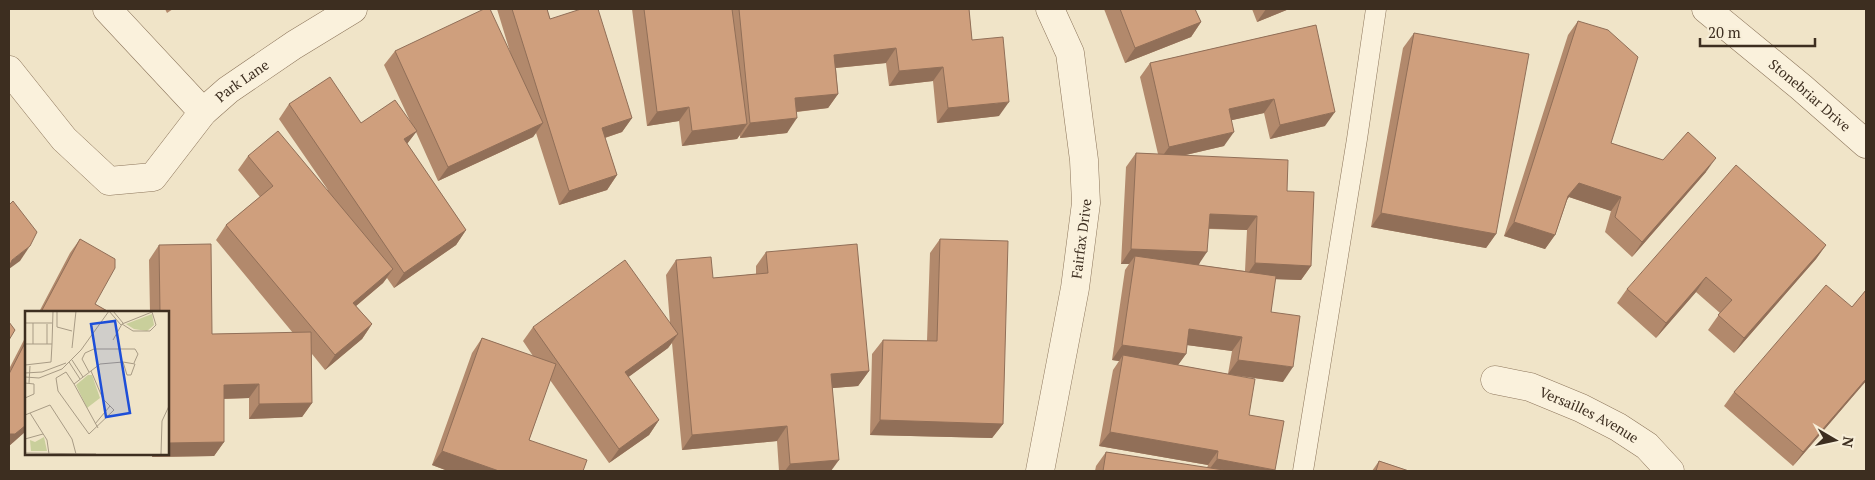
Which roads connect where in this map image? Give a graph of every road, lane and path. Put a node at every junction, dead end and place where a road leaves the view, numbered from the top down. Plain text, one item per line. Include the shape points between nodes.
1 (107, 9) edge
2 (353, 9) edge
3 (1050, 9) edge
4 (1376, 9) edge
5 (1706, 9) edge
6 (9, 70) edge
7 (203, 112) junction
8 (1866, 144) edge
9 (1495, 380) dead end
10 (1040, 471) edge
11 (1303, 471) edge
12 (1670, 471) edge

1 - 7 street
2 - 7 street, Park Lane via 228,90
3 - 10 street, Fairfax Drive via 1070,53 1084,160 1086,203 1076,288
4 - 11 lane
5 - 8 street, Stonebriar Drive
6 - 7 street, Park Lane via 64,139 109,181 153,178
9 - 12 street, Versailles Avenue via 1530,388 1618,427 1647,446

